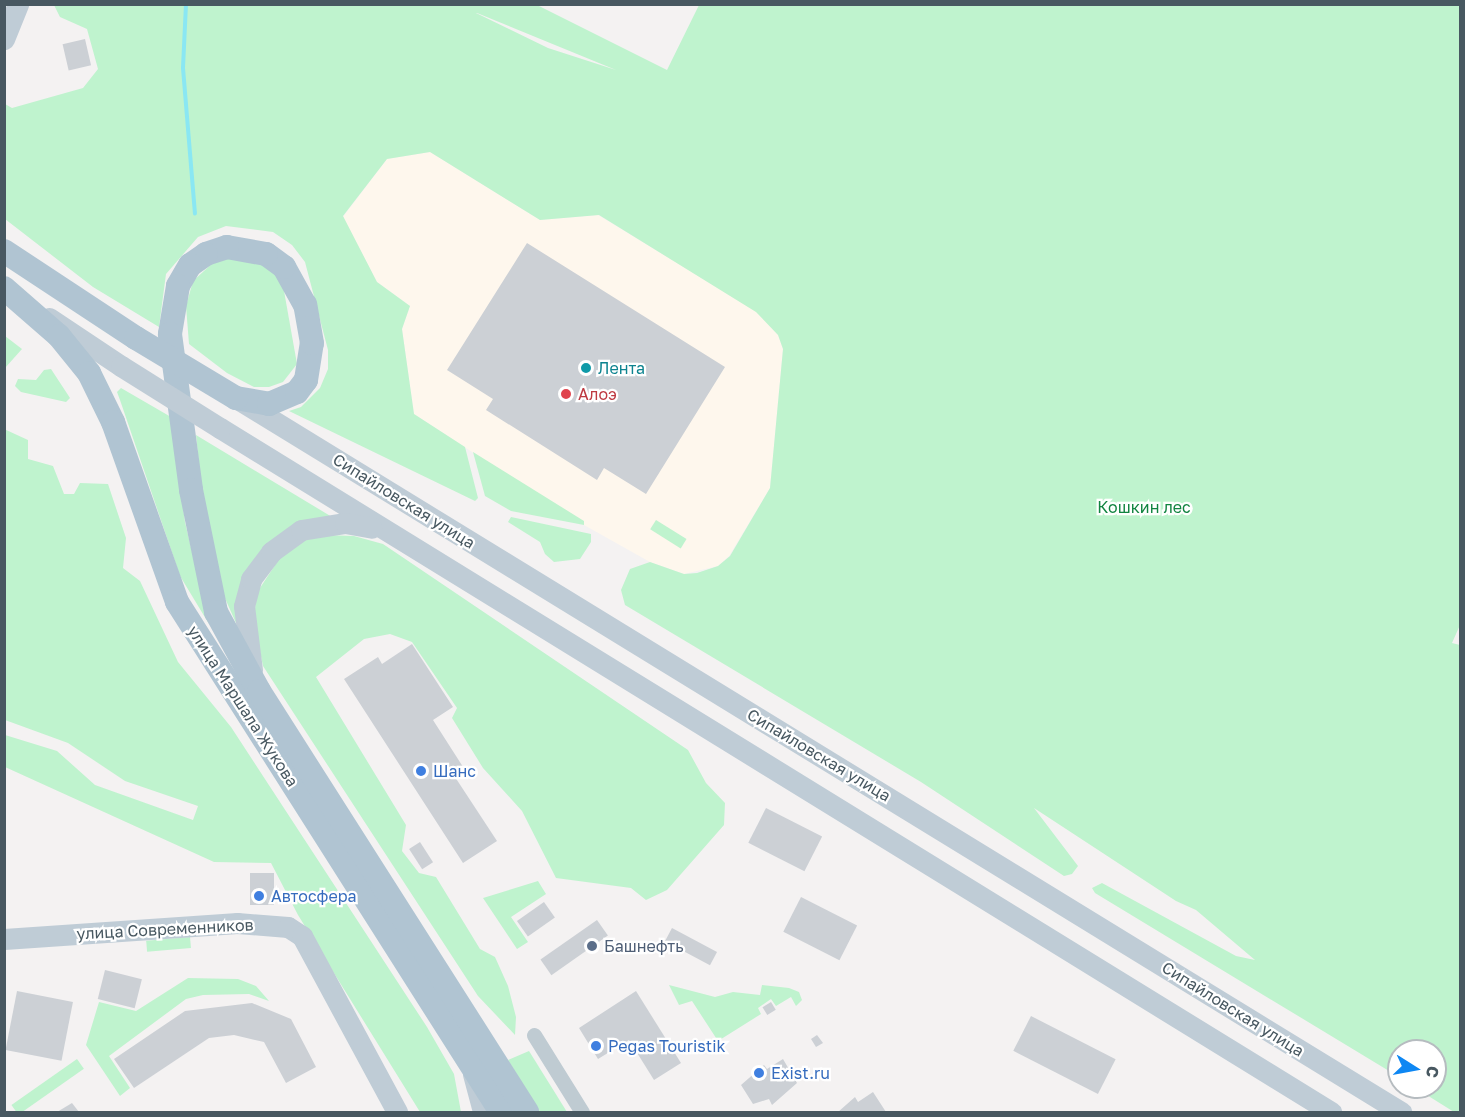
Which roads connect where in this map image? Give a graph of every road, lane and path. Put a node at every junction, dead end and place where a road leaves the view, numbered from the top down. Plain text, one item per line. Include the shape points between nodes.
1 (18, 4) edge
2 (4, 39) edge
3 (4, 251) edge
4 (8, 290) edge
5 (236, 398) junction
6 (383, 529) junction
7 (259, 691) junction
8 (4, 939) edge
9 (534, 1035) dead end
10 (469, 1059) junction
11 (397, 1113) edge
12 (483, 1113) edge
13 (501, 1113) edge
14 (527, 1113) edge
15 (582, 1113) edge
16 (1331, 1113) edge
17 (1401, 1113) edge

1 - 2 main road
3 - 5 main road, bridge
4 - 6 main road, bridge via 121,366
4 - 10 main road, улица Маршала Жукова via 59,336 89,373 113,422 177,602
5 - 7 main road, улица Маршала Жукова via 269,404 291,396 306,380 312,343 305,305 284,267 266,254 227,247 190,265 178,286 170,334 191,490 216,612
5 - 17 main road, Сипайловская улица
6 - 7 main road via 345,523 301,530 271,552 251,579 244,606 247,646
6 - 16 main road
7 - 14 main road, улица Маршала Жукова
8 - 11 main road, улица Современников via 237,923 288,927 302,936
9 - 15 street
10 - 12 main road
10 - 13 main road, улица Маршала Жукова

